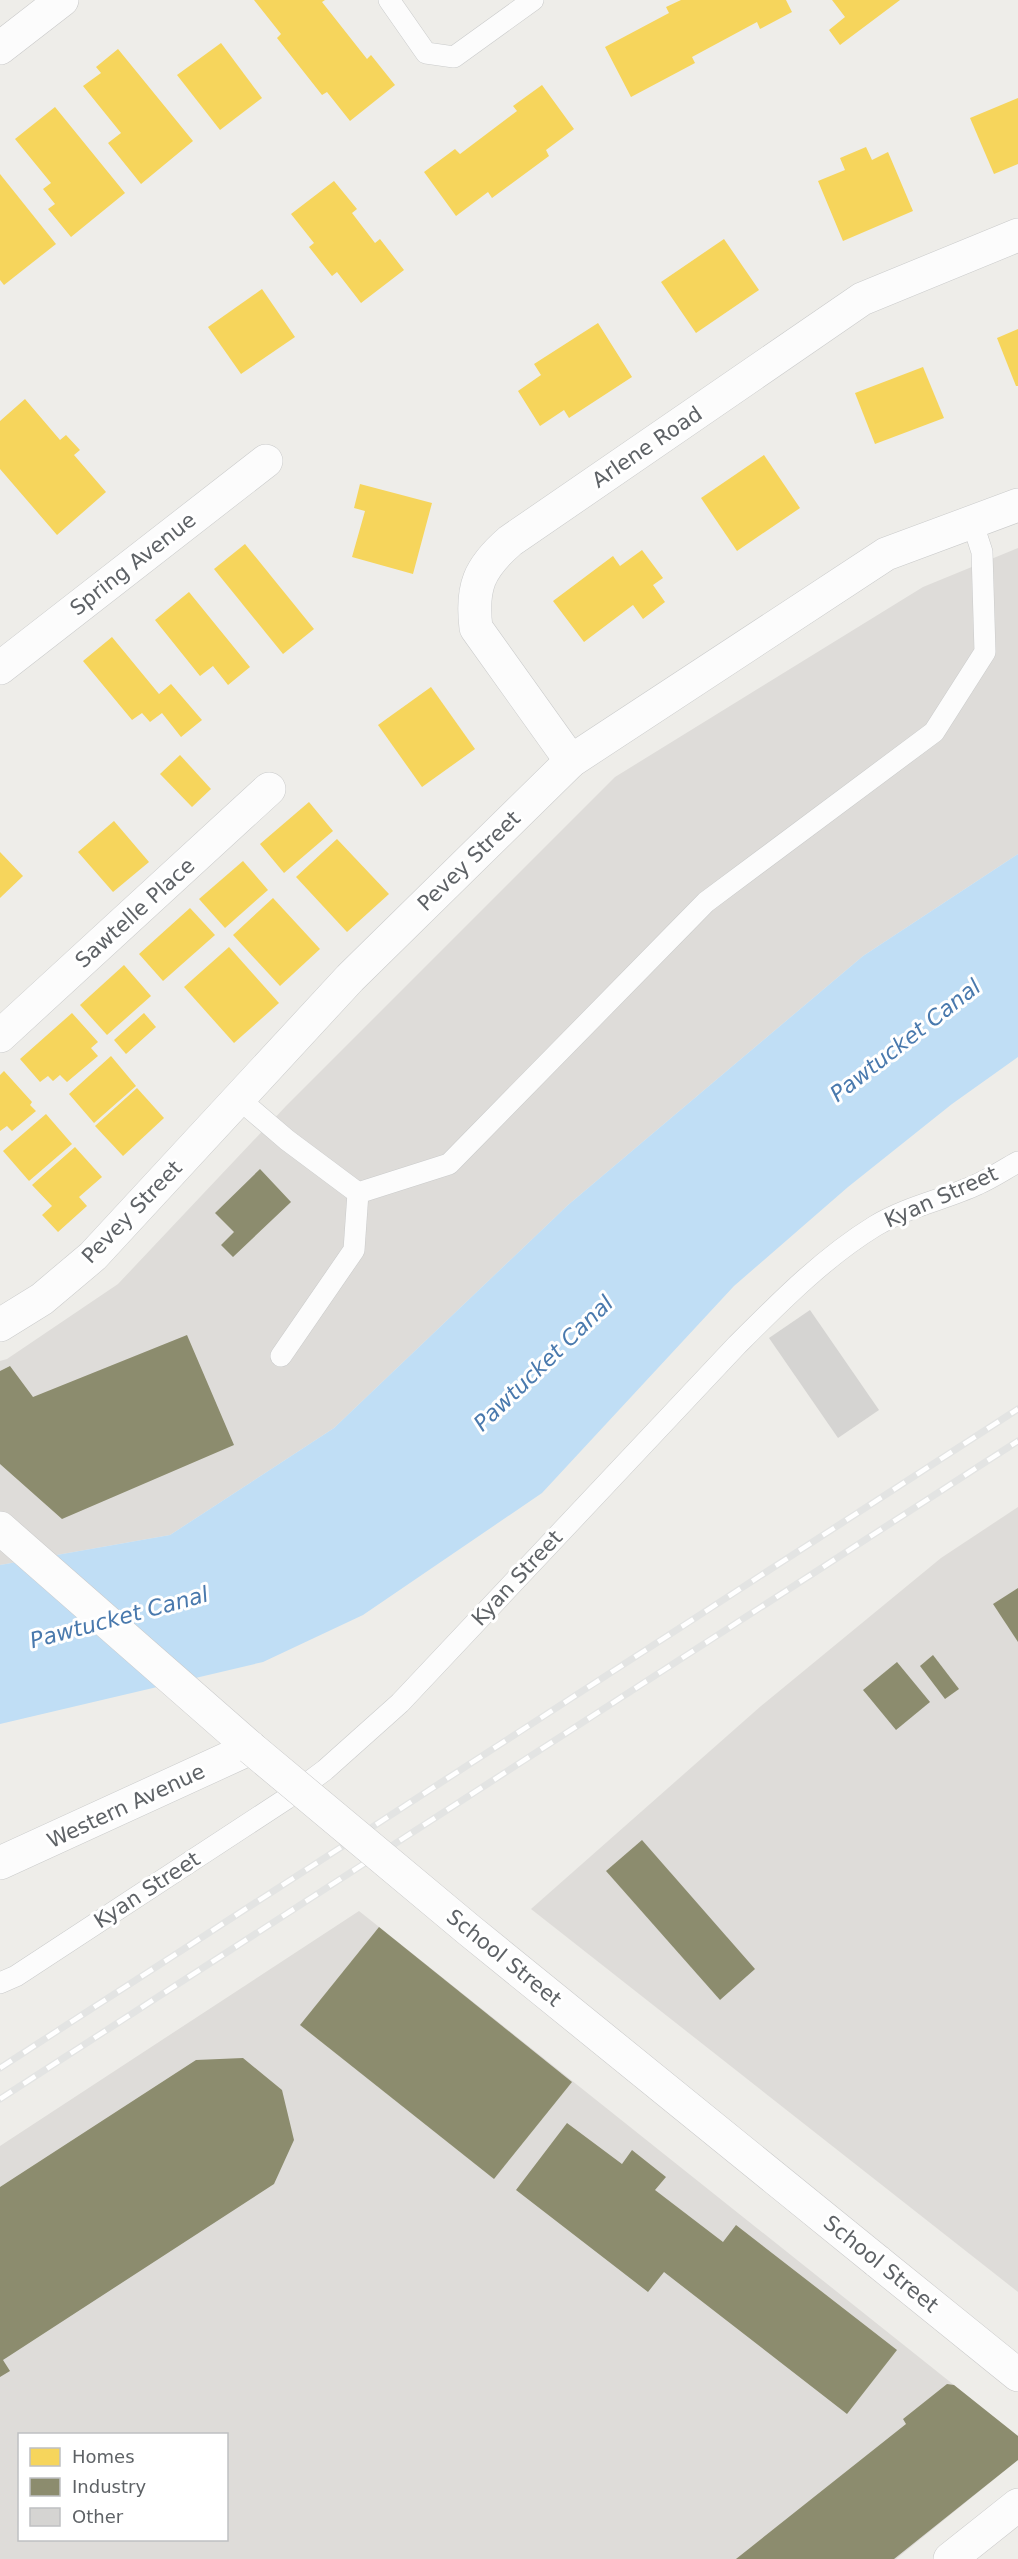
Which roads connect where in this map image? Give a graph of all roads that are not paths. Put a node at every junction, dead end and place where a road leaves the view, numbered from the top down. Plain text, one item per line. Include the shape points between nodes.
1 (62, 0) edge
2 (389, 0) edge
3 (532, 0) edge
4 (0, 48) edge
5 (1018, 235) edge
6 (266, 460) dead end
7 (1018, 505) edge
8 (972, 520) junction
9 (0, 668) edge
10 (571, 761) junction
11 (269, 789) dead end
12 (0, 1036) edge
13 (239, 1099) junction
14 (1018, 1161) edge
15 (358, 1193) junction
16 (0, 1325) edge
17 (281, 1356) dead end
18 (2, 1530) edge
19 (251, 1748) junction
20 (0, 1863) edge
21 (0, 1983) edge
22 (1018, 2374) edge
23 (1018, 2505) edge
24 (950, 2559) edge

1 - 4 street
2 - 3 lane via 426,53 454,57
5 - 10 street, Arlene Road via 862,299 491,557 478,579 473,603 476,628
6 - 9 street, Spring Avenue
7 - 8 street, Pevey Street
8 - 10 street, Pevey Street via 886,554
8 - 15 lane via 982,552 985,652 934,732 706,902 449,1164
10 - 13 street, Pevey Street via 350,978
11 - 12 street, Sawtelle Place
13 - 15 lane
13 - 16 street, Pevey Street via 93,1256 42,1299
14 - 21 lane, Kyan Street via 978,1184 911,1207 844,1247 790,1292 736,1346 400,1703 361,1739 286,1799
15 - 17 lane via 354,1250
18 - 19 street, School Street
19 - 20 street, Western Avenue
19 - 22 street, School Street, bridge via 469,1930
23 - 24 street

